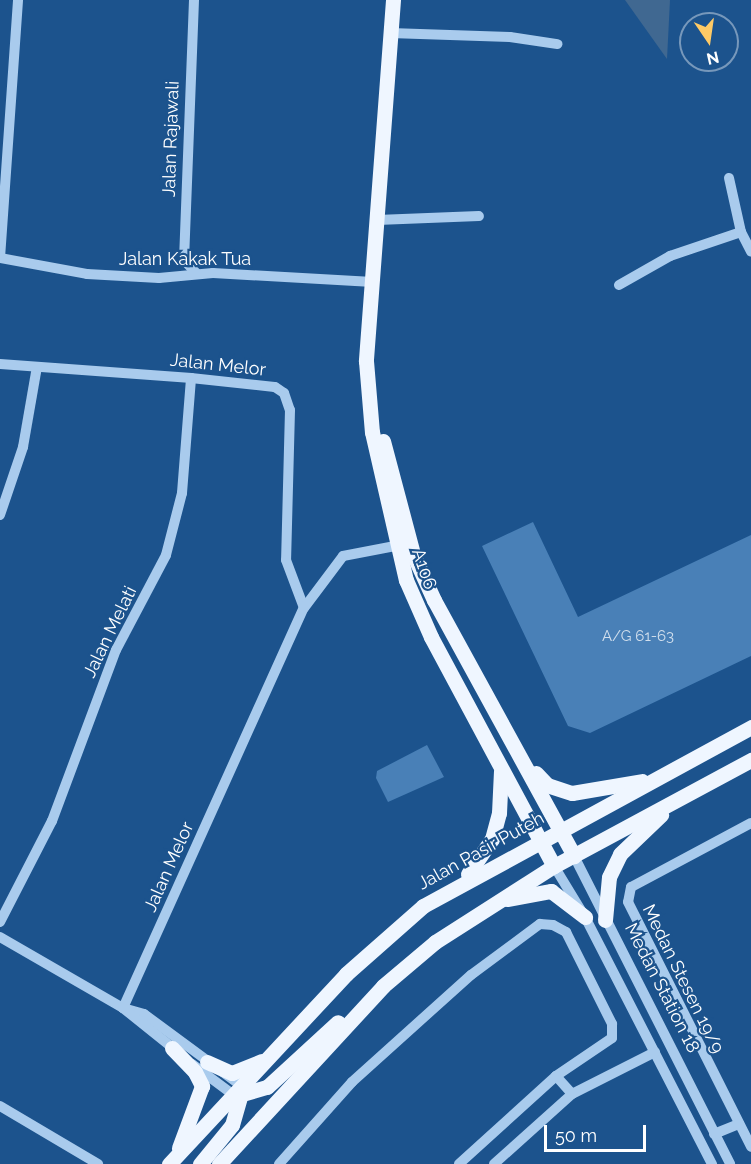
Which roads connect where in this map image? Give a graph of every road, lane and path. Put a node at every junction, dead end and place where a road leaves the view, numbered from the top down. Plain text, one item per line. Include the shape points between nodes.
1 (18, 0) edge
2 (194, 0) edge
3 (393, 0) edge
4 (390, 33) junction
5 (556, 44) dead end
6 (729, 178) dead end
7 (479, 216) dead end
8 (377, 220) junction
9 (741, 232) junction
10 (751, 252) edge
11 (0, 258) edge
12 (197, 274) junction
13 (373, 282) junction
14 (619, 285) dead end
15 (371, 343) junction
16 (0, 364) edge
17 (36, 367) junction
18 (191, 378) junction
19 (4, 488) edge
20 (0, 515) edge
21 (396, 546) junction
22 (304, 608) junction
23 (751, 727) edge
24 (524, 759) junction
25 (751, 760) edge
26 (501, 769) junction
27 (661, 777) junction
28 (674, 802) junction
29 (751, 823) edge
30 (560, 830) junction
31 (540, 842) junction
32 (574, 856) junction
33 (554, 866) junction
34 (460, 882) junction
35 (487, 905) junction
36 (585, 917) junction
37 (605, 920) junction
38 (0, 922) edge
39 (0, 938) edge
40 (383, 986) junction
41 (123, 1008) junction
42 (172, 1048) junction
43 (655, 1052) junction
44 (274, 1054) junction
45 (207, 1062) junction
46 (556, 1076) junction
47 (240, 1093) junction
48 (572, 1094) junction
49 (0, 1106) edge
50 (739, 1124) junction
51 (714, 1134) junction
52 (751, 1147) edge
53 (172, 1160) edge
54 (98, 1164) edge
55 (200, 1164) edge
56 (219, 1164) edge
57 (279, 1164) edge
58 (459, 1164) edge
59 (494, 1164) edge
60 (712, 1164) edge
61 (730, 1164) edge

1 - 11 street
2 - 12 street, Jalan Rajawali via 184,260
3 - 4 main road
4 - 5 street via 510,37
4 - 8 main road
6 - 9 street
7 - 8 street
8 - 13 main road
9 - 10 street
9 - 14 street via 670,256
11 - 12 street, Jalan Kakak Tua via 87,274 159,278
12 - 13 street, Jalan Kakak Tua
13 - 15 main road
15 - 21 main road, A106 via 366,361 372,432
15 - 24 main road, A106 via 380,430 413,554 434,600
16 - 17 street, Jalan Melor
17 - 18 street, Jalan Melor
17 - 19 street via 23,447
18 - 22 street, Jalan Melor via 275,387 284,393 290,410 286,560
18 - 38 street, Jalan Melati via 182,493 166,555 116,650 52,821
19 - 20 street
21 - 22 street, Jalan Melor via 343,556
21 - 26 main road, A106 via 417,606
22 - 41 street, Jalan Melor
23 - 27 main road, Jalan Pasir Puteh
24 - 27 main road via 547,785 572,794
24 - 30 main road, Medan Station 18
25 - 28 main road
26 - 31 main road, Medan Station 18
26 - 34 main road via 499,813 492,839
27 - 30 main road, Jalan Pasir Puteh
28 - 32 main road
28 - 37 main road via 620,855 609,877
29 - 50 street, Medan Stesen 19/9 via 631,887 628,909
30 - 31 main road, Jalan Pasir Puteh
30 - 32 main road, Medan Station 18
31 - 33 main road, Medan Station 18
31 - 34 main road, Jalan Pasir Puteh
32 - 33 main road
32 - 37 street, Medan Station 18
33 - 35 main road
33 - 36 street, Medan Station 18
34 - 44 main road, Jalan Pasir Puteh via 379,943
35 - 36 main road via 551,891
35 - 40 main road
36 - 43 street, Medan Station 18
37 - 51 street, Medan Station 18
39 - 41 street
40 - 47 main road via 267,1087
40 - 56 main road
41 - 42 street
41 - 45 street via 144,1014
42 - 47 street
42 - 53 main road via 195,1071 202,1086
43 - 48 street
43 - 60 street, Medan Station 18
44 - 45 main road via 241,1072
44 - 47 main road, Jalan Pasir Puteh
45 - 47 street
46 - 48 street
46 - 57 street via 612,1038 612,1024 566,932 540,924 471,975 352,1082
46 - 58 street
47 - 53 main road, Jalan Pasir Puteh
47 - 55 main road via 232,1125
48 - 59 street
49 - 54 street
50 - 51 street
50 - 52 street, Medan Stesen 19/9
51 - 61 street, Medan Station 18

